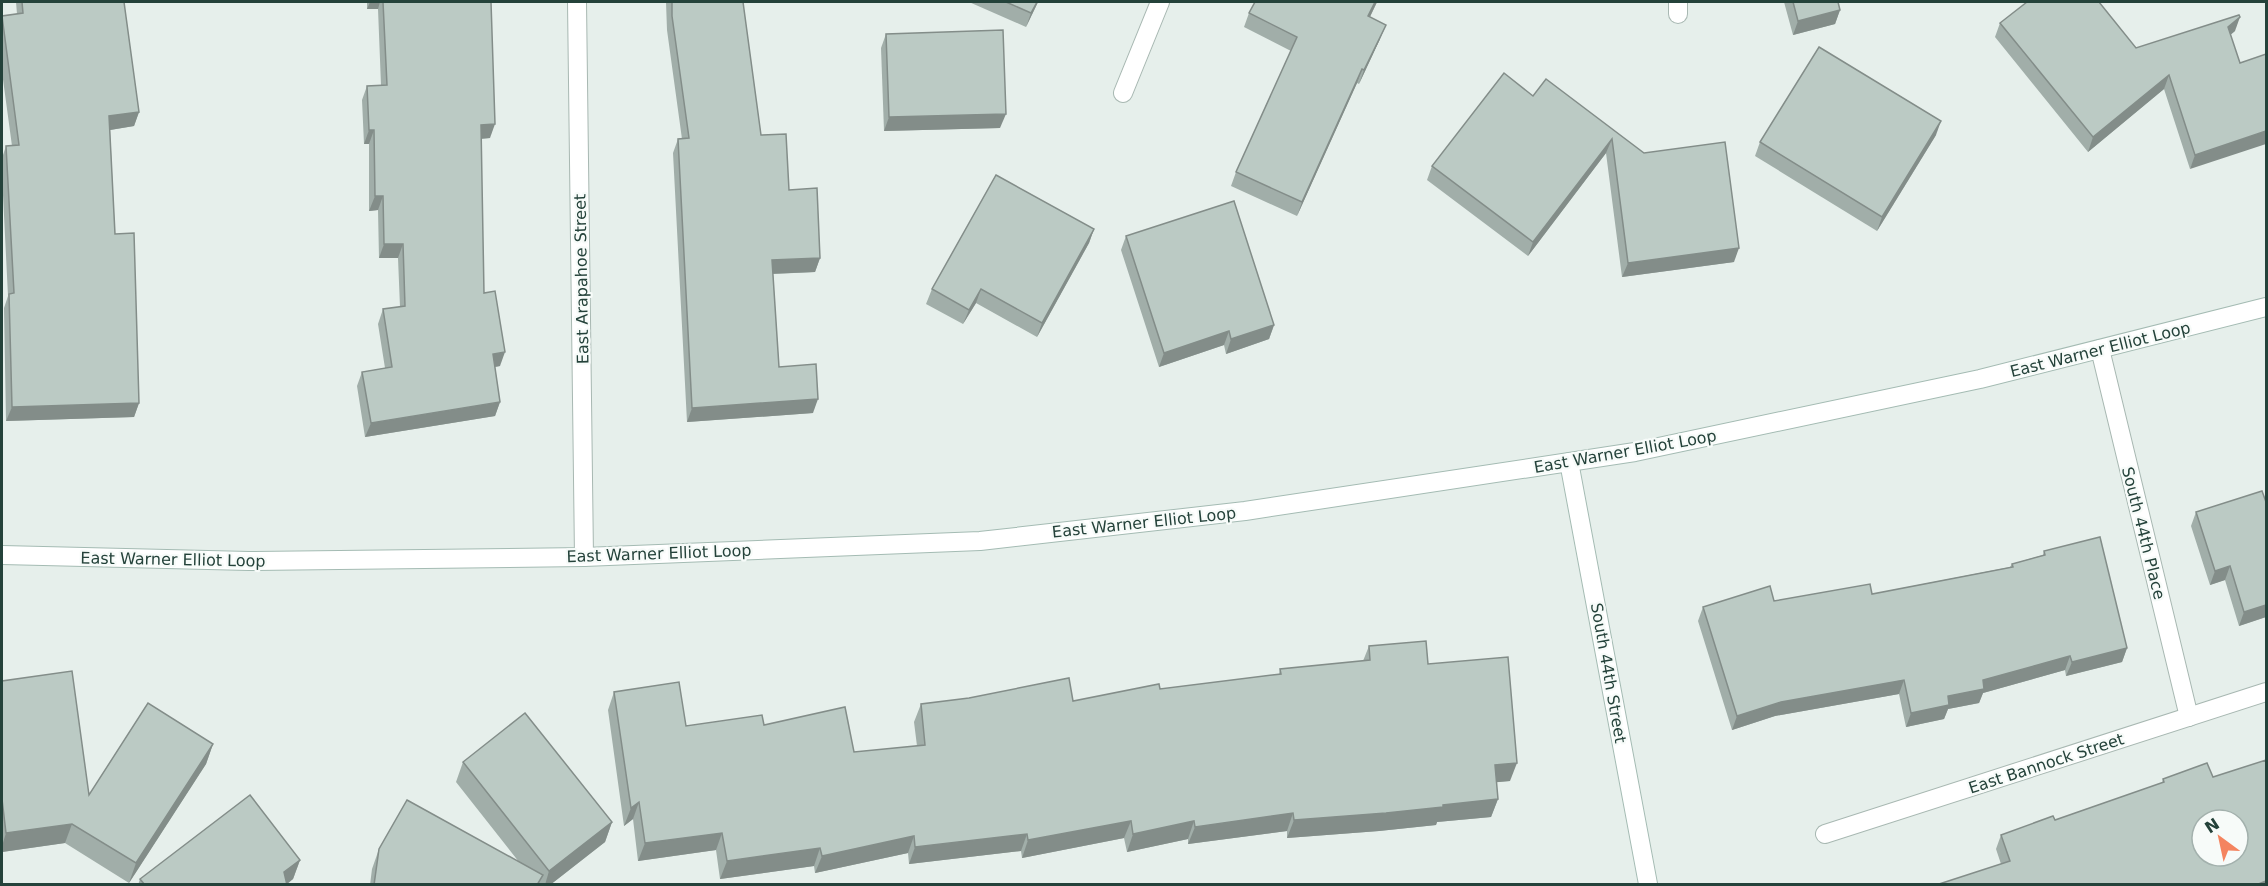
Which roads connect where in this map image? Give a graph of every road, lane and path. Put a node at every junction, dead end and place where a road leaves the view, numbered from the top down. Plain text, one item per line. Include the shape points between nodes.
1 (577, 2) edge
2 (1160, 2) edge
3 (1124, 93) dead end
4 (2266, 307) edge
5 (2100, 349) junction
6 (1569, 462) junction
7 (2, 555) edge
8 (584, 557) junction
9 (2266, 692) edge
10 (2189, 717) junction
11 (1825, 834) dead end
12 (1648, 884) edge
13 (1639, 885) edge

1 - 8 main road, East Arapahoe Street
2 - 3 main road
4 - 5 main road, East Warner Elliot Loop
5 - 6 main road, East Warner Elliot Loop via 1968,381
5 - 10 main road, South 44th Place
6 - 8 main road, East Warner Elliot Loop via 1245,511 980,541
6 - 12 main road, South 44th Street
7 - 8 main road, East Warner Elliot Loop via 249,561
9 - 10 main road, East Bannock Street
10 - 11 main road, East Bannock Street
12 - 13 main road

